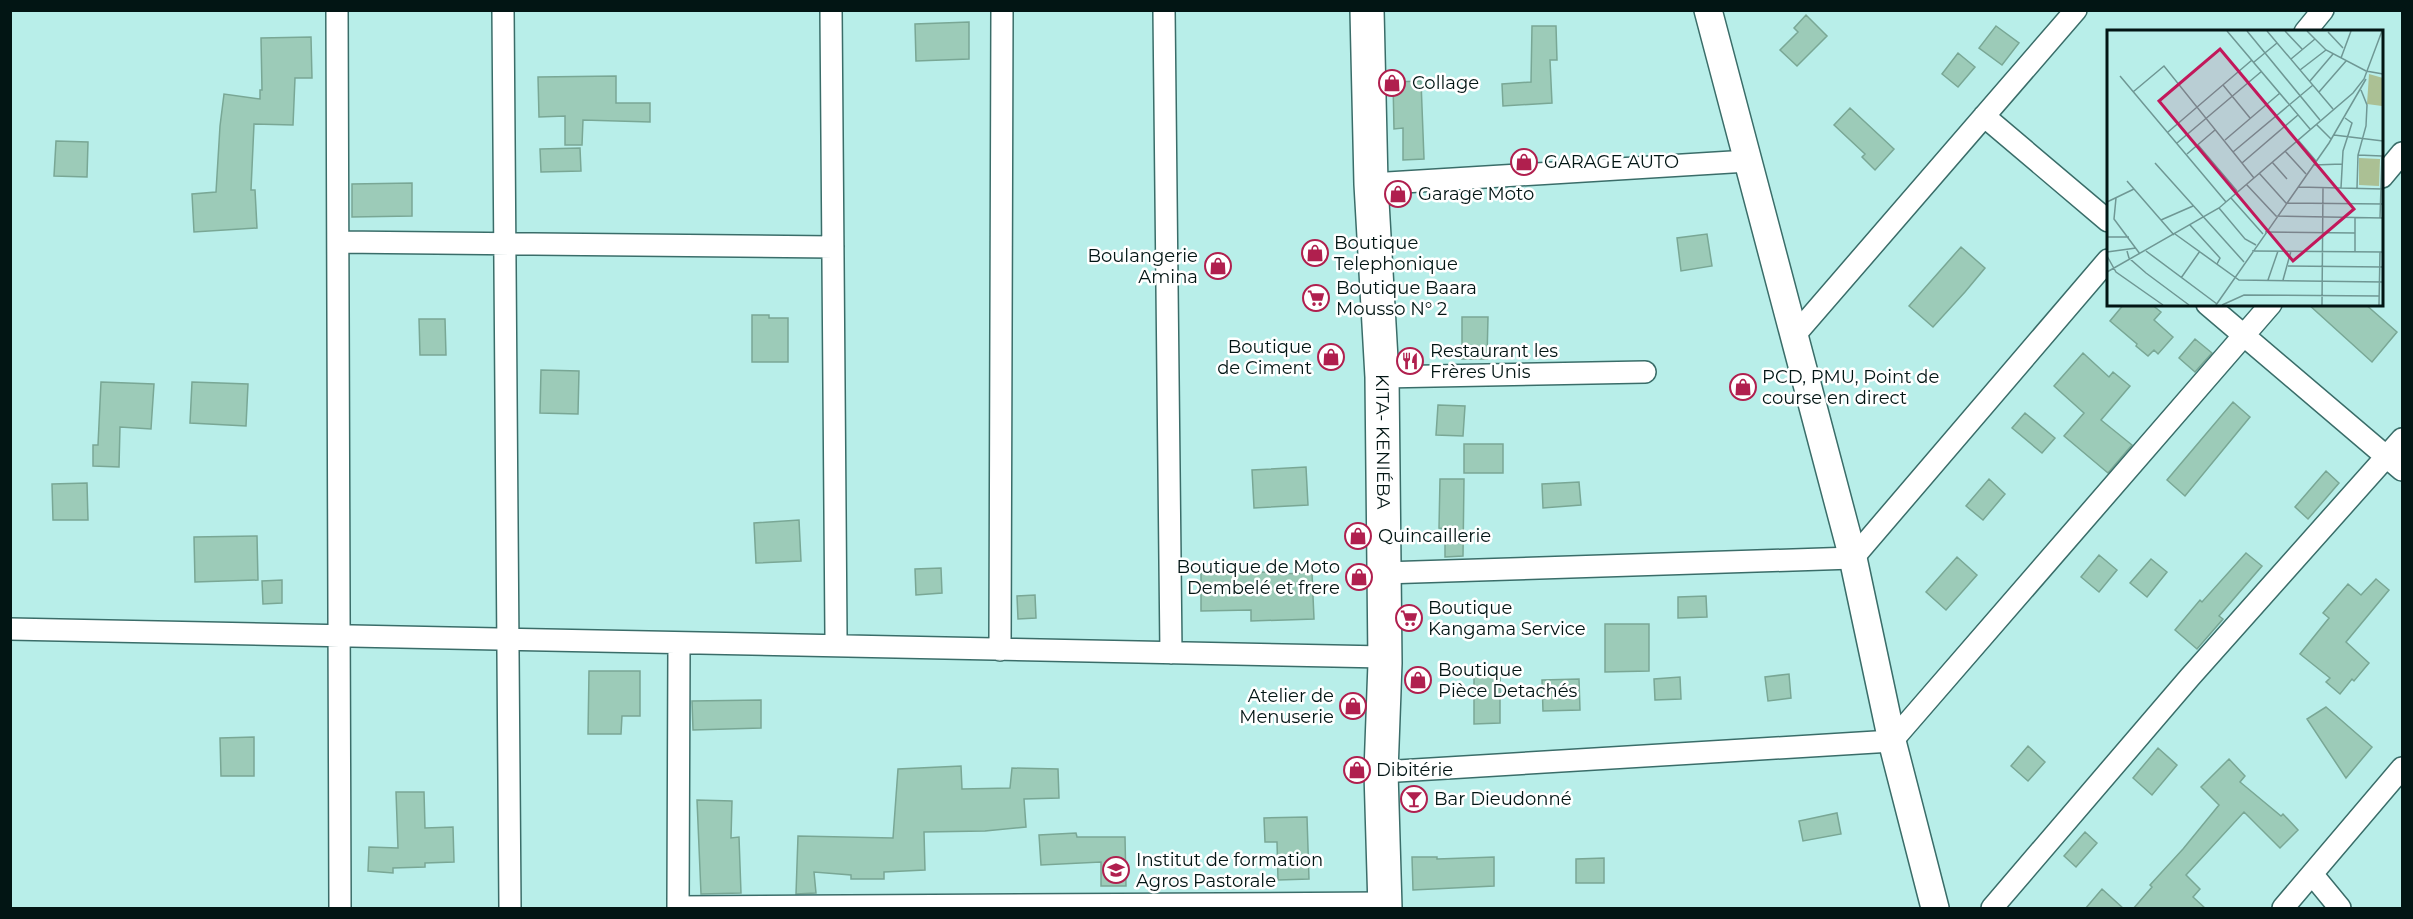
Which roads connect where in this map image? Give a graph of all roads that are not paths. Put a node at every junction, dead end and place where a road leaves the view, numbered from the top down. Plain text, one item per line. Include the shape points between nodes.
1 (337, 10) edge
2 (503, 10) edge
3 (831, 10) edge
4 (1002, 10) edge
5 (1164, 10) edge
6 (1367, 10) edge
7 (2076, 10) edge
8 (2323, 10) edge
9 (1716, 16) edge
10 (2306, 30) edge
11 (1984, 116) junction
12 (2403, 153) edge
13 (1748, 161) junction
14 (2383, 176) edge
15 (1371, 184) junction
16 (2107, 219) edge
17 (338, 242) junction
18 (505, 244) junction
19 (833, 247) junction
20 (2107, 262) edge
21 (2209, 306) edge
22 (2269, 306) edge
23 (1794, 336) junction
24 (2244, 336) junction
25 (1645, 372) dead end
26 (1382, 377) junction
27 (2403, 439) edge
28 (2395, 464) edge
29 (1853, 558) junction
30 (1383, 573) junction
31 (10, 629) edge
32 (339, 636) junction
33 (836, 636) dead end
34 (508, 640) junction
35 (679, 644) junction
36 (1000, 650) junction
37 (1171, 653) junction
38 (1384, 657) junction
39 (1893, 741) junction
40 (2403, 768) edge
41 (1382, 772) junction
42 (2312, 874) junction
43 (1385, 906) edge
44 (678, 908) edge
45 (340, 909) edge
46 (510, 909) edge
47 (1935, 909) edge
48 (1992, 909) edge
49 (2283, 909) edge
50 (2340, 909) edge

1 - 17 street
2 - 18 street
3 - 19 street
4 - 36 street
5 - 37 street
6 - 15 main road, KITA- KENIÉBA
7 - 11 street
8 - 10 street
9 - 13 street
11 - 16 street
11 - 23 street
12 - 14 street
13 - 15 street
13 - 23 street
15 - 26 main road, KITA- KENIÉBA
17 - 18 street
17 - 32 street
18 - 19 street
18 - 34 street
19 - 33 street
20 - 29 street
21 - 24 street
22 - 24 street
23 - 29 street
24 - 28 street
24 - 39 street
25 - 26 street
26 - 30 main road, KITA- KENIÉBA
27 - 28 street
28 - 48 street via 2190,677
29 - 30 street
29 - 39 street
30 - 38 main road, KITA- KENIÉBA
31 - 32 street
32 - 34 street
32 - 45 street
34 - 35 street
34 - 46 street
35 - 36 street
35 - 44 street
36 - 37 street
37 - 38 street
38 - 41 main road, KITA- KENIÉBA
39 - 41 street
39 - 47 street
40 - 42 street
41 - 43 main road, KITA- KENIÉBA
42 - 49 street
42 - 50 street
43 - 44 street

